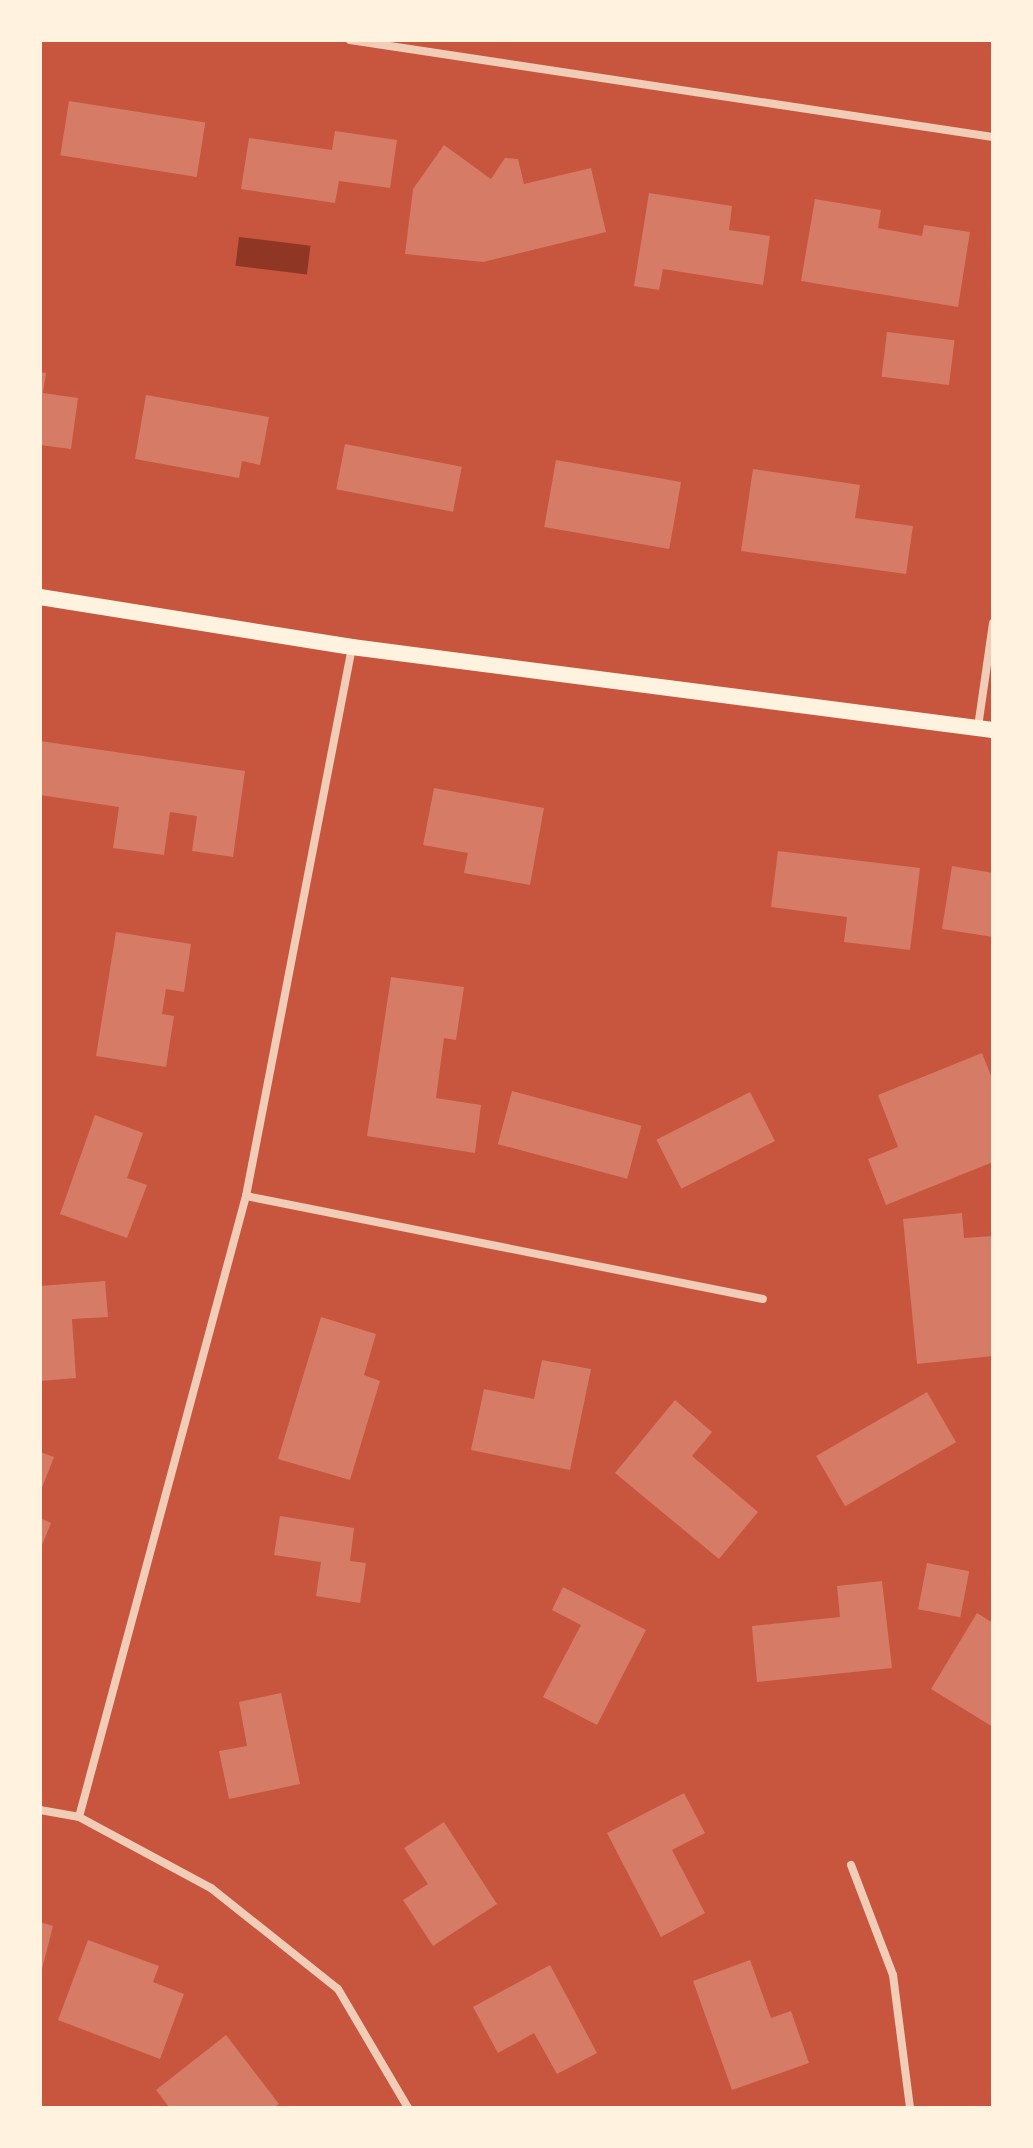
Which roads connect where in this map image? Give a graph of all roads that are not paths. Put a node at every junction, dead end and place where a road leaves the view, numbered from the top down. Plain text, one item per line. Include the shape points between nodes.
1 (350, 40) edge
2 (993, 137) edge
3 (40, 597) edge
4 (993, 623) edge
5 (352, 647) junction
6 (985, 729) edge
7 (246, 1196) junction
8 (763, 1299) dead end
9 (40, 1810) edge
10 (79, 1817) junction
11 (851, 1865) dead end
12 (408, 2108) edge
13 (910, 2108) edge

1 - 2 street
3 - 5 main road
4 - 6 street
5 - 6 main road
5 - 7 street
7 - 8 street
7 - 10 street
9 - 10 street
10 - 12 street via 211,1888 338,1989
11 - 13 street via 893,1975

